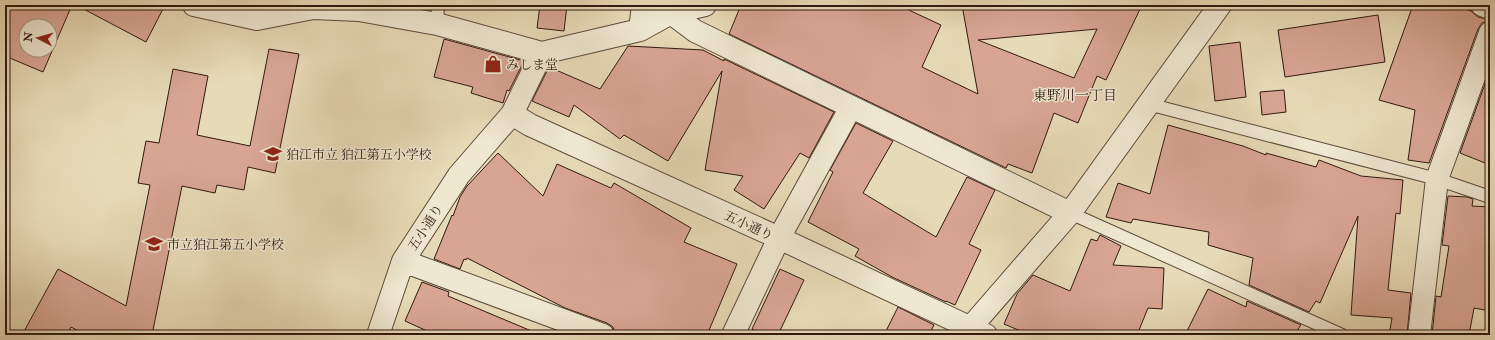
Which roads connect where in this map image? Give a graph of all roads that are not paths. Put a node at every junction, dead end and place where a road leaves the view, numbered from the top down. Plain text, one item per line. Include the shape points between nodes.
1 (194, 5) edge
2 (643, 5) edge
3 (705, 5) edge
4 (1220, 5) edge
5 (1482, 5) edge
6 (1490, 8) edge
7 (437, 14) edge
8 (671, 14) junction
9 (640, 30) junction
10 (1490, 33) edge
11 (542, 53) junction
12 (1148, 104) junction
13 (850, 107) junction
14 (512, 114) junction
15 (1437, 179) junction
16 (1490, 197) edge
17 (1070, 213) junction
18 (780, 238) junction
19 (403, 261) junction
20 (973, 332) edge
21 (378, 335) edge
22 (603, 335) edge
23 (732, 335) edge
24 (1342, 335) edge
25 (1419, 335) edge

1 - 7 street via 257,19 313,8
2 - 9 street
3 - 8 street
4 - 12 street
5 - 6 street
7 - 11 street
8 - 9 street
8 - 13 street via 695,31
9 - 11 street
10 - 15 street
11 - 14 street, 五小通り
12 - 15 lane
12 - 17 street
13 - 17 street
13 - 18 street
14 - 18 street, 五小通り via 530,125
14 - 19 street, 五小通り via 459,175
15 - 16 lane
15 - 25 street
17 - 20 street
17 - 24 lane
18 - 20 street, 五小通り
18 - 23 street
19 - 21 street, 五小通り
19 - 22 street

